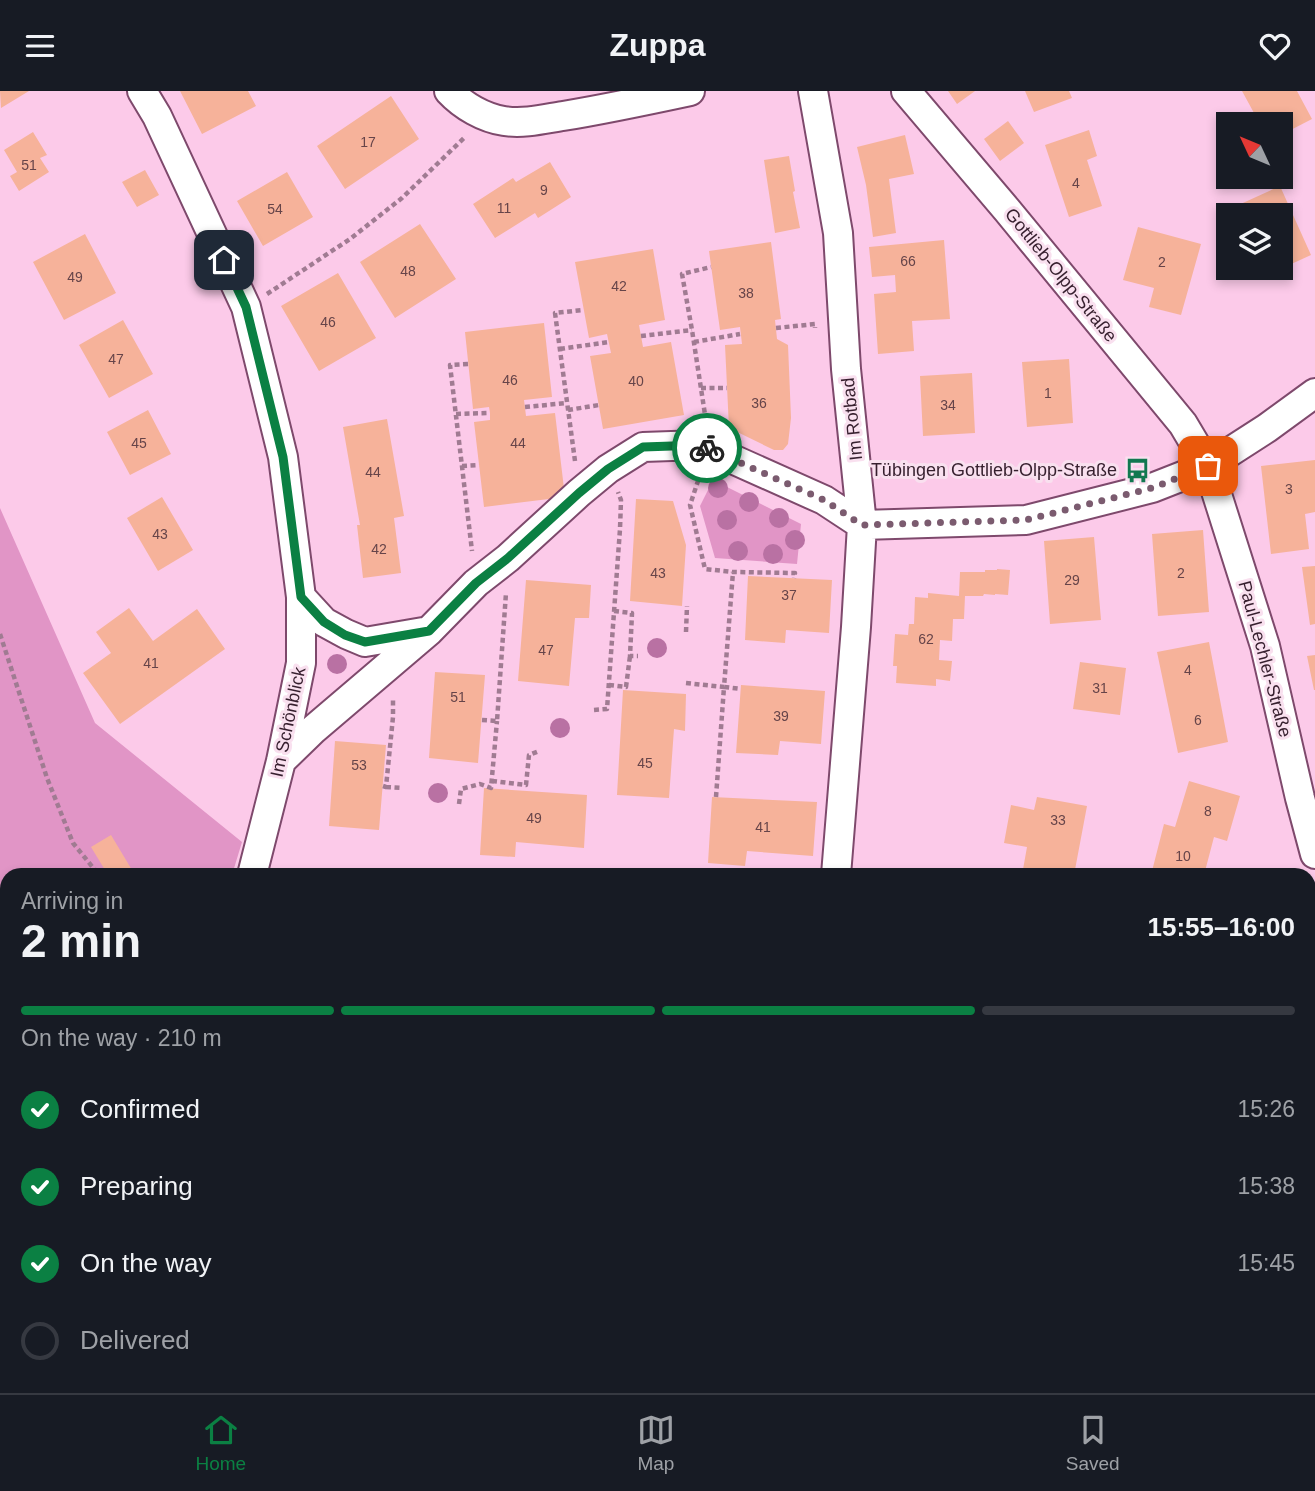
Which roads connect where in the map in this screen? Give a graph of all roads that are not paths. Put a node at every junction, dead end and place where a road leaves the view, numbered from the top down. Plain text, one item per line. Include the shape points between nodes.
1 (142, 91) edge
2 (449, 91) edge
3 (690, 91) edge
4 (813, 91) edge
5 (905, 91) edge
6 (1315, 393) edge
7 (1208, 466) junction
8 (862, 525) junction
9 (301, 597) junction
10 (429, 631) junction
11 (281, 761) junction
12 (1315, 854) edge
13 (254, 868) edge
14 (837, 868) edge

1 - 9 street, Im Schönblick via 246,307 283,457
2 - 3 street via 486,117 521,123
4 - 8 street, Im Rotbad via 838,233
5 - 7 street, Gottlieb-Olpp-Straße via 1184,424
6 - 7 street
7 - 8 street via 1152,488 1026,520
7 - 12 street, Paul-Lechler-Straße via 1265,646
8 - 10 street via 824,500 701,445 643,447 579,493 476,583
8 - 14 street, Im Rotbad
9 - 10 street via 324,622 365,642
9 - 11 street, Im Schönblick via 301,663
10 - 11 street
11 - 13 street, Im Schönblick

